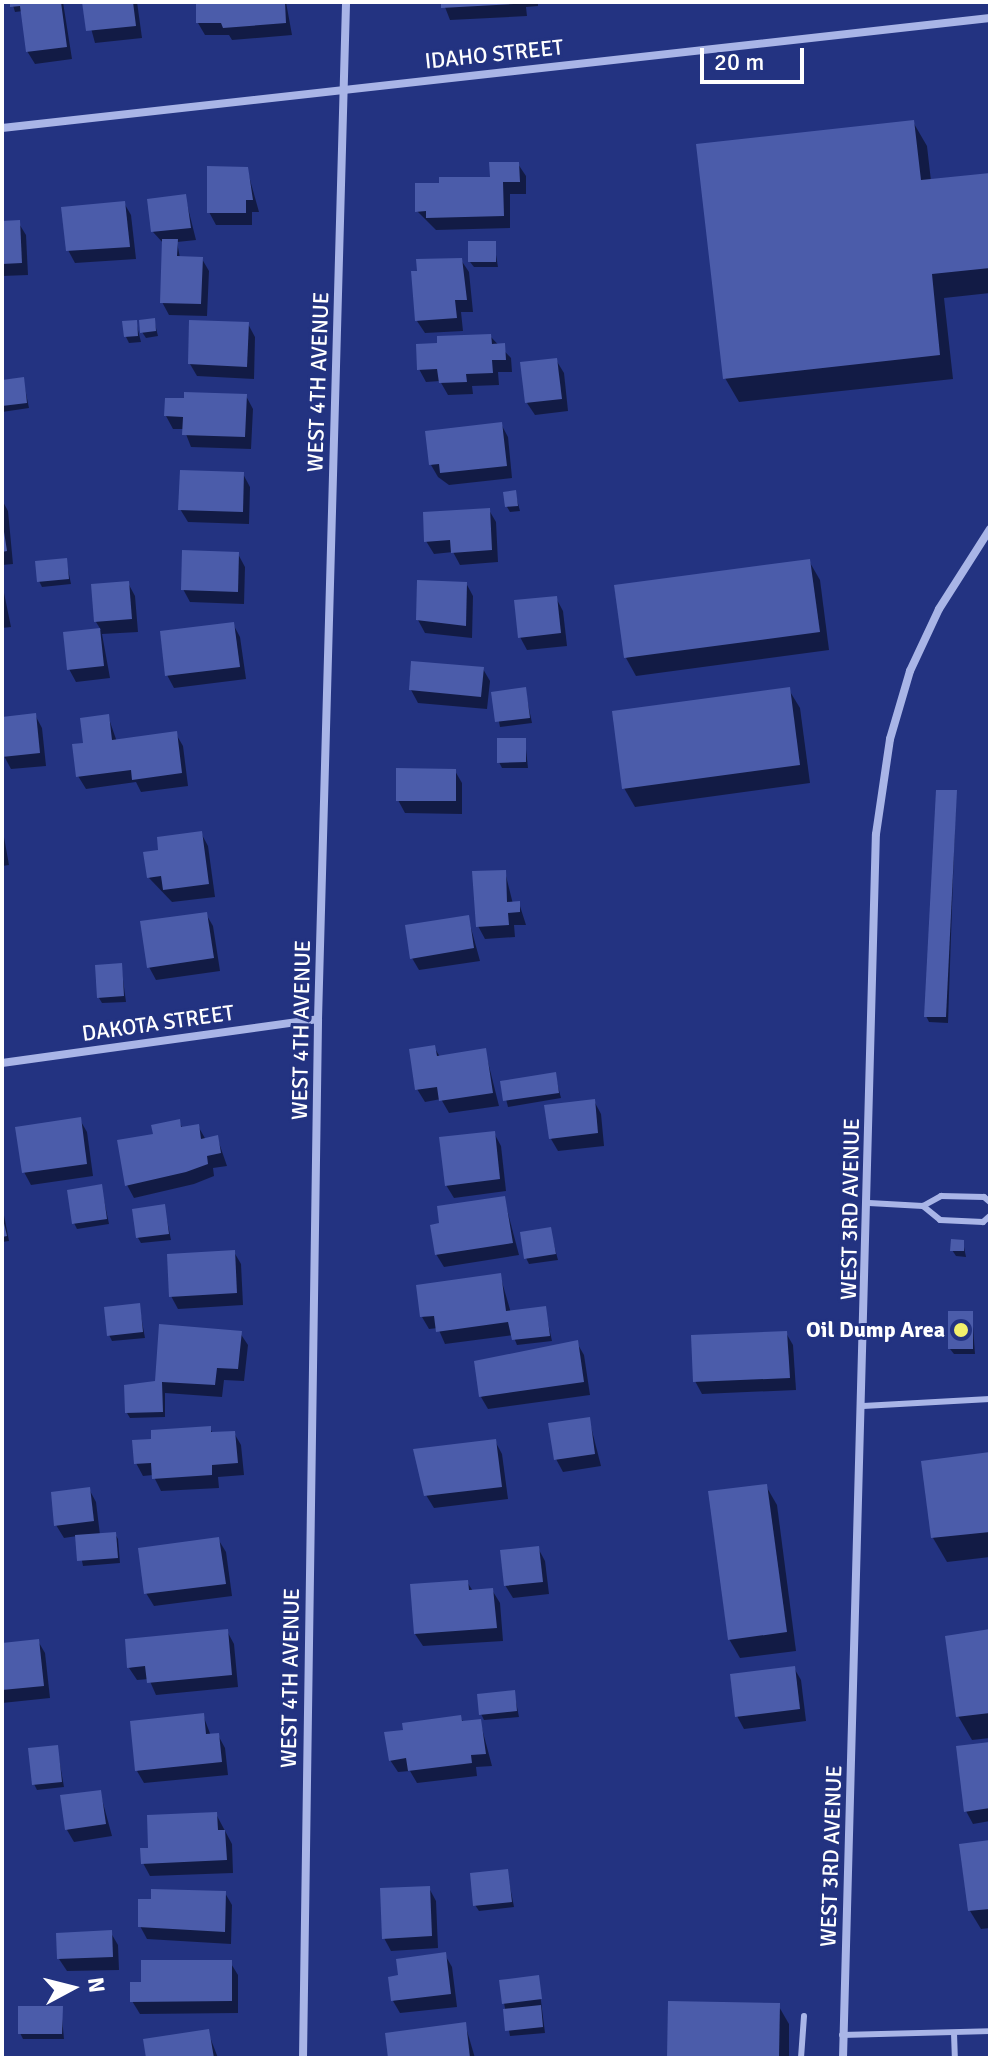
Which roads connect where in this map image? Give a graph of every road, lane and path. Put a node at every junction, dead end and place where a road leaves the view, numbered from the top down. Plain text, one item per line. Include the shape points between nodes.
1 (346, 2) edge
2 (990, 18) edge
3 (344, 89) junction
4 (2, 128) edge
5 (990, 529) edge
6 (318, 1019) junction
7 (2, 1063) edge
8 (990, 1202) edge
9 (869, 1203) junction
10 (923, 1206) junction
11 (990, 1216) edge
12 (990, 1399) edge
13 (863, 1406) junction
14 (804, 2016) dead end
15 (990, 2031) edge
16 (954, 2033) junction
17 (842, 2035) junction
18 (303, 2058) edge
19 (801, 2058) edge
20 (843, 2058) edge
21 (955, 2058) edge

1 - 3 street, WEST 4TH AVENUE
2 - 3 street, IDAHO STREET
3 - 4 street, IDAHO STREET
3 - 6 street, WEST 4TH AVENUE
5 - 9 street, WEST 3RD AVENUE via 939,609 910,671 890,739 876,834
6 - 7 street, DAKOTA STREET
6 - 18 street, WEST 4TH AVENUE
8 - 10 lane via 984,1197 941,1196
9 - 10 lane
9 - 13 street, WEST 3RD AVENUE
10 - 11 lane via 940,1220 983,1222
12 - 13 lane
13 - 17 street, WEST 3RD AVENUE
14 - 19 lane
15 - 16 lane
16 - 17 lane
16 - 21 lane
17 - 20 street, WEST 3RD AVENUE

